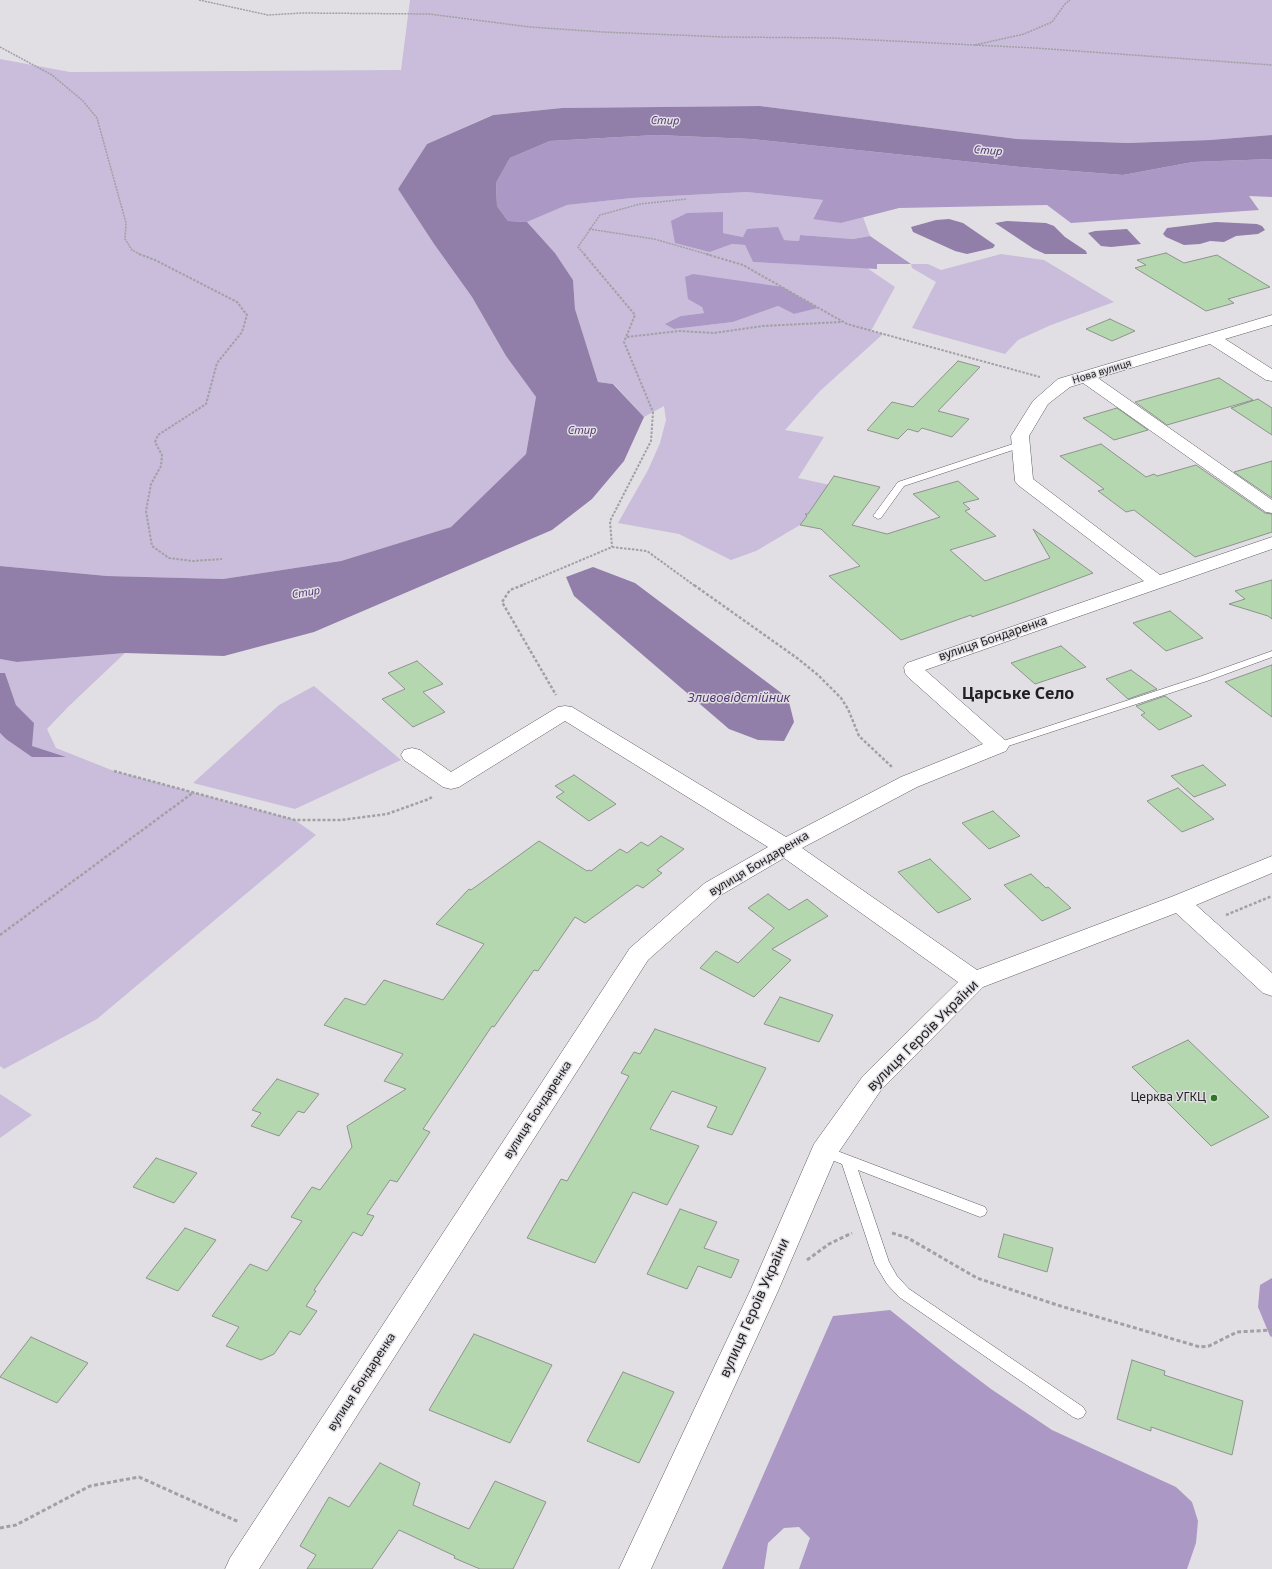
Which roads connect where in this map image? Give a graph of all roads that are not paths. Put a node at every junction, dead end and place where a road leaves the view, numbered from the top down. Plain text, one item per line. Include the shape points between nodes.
1 (1272, 320) edge
2 (1212, 338) junction
3 (1272, 376) edge
4 (1086, 377) junction
5 (1019, 445) junction
6 (1272, 508) edge
7 (878, 516) dead end
8 (1272, 543) edge
9 (1157, 582) junction
10 (1272, 654) edge
11 (998, 746) junction
12 (412, 755) dead end
13 (785, 847) junction
14 (1272, 864) edge
15 (1179, 903) junction
16 (974, 981) junction
17 (1272, 987) edge
18 (836, 1156) junction
19 (980, 1211) dead end
20 (1078, 1412) dead end
21 (241, 1569) edge
22 (635, 1569) edge

1 - 2 street, Нова вулиця
2 - 3 street
2 - 4 street, Нова вулиця
4 - 5 street, Нова вулиця via 1064,383 1041,401 1020,436
4 - 6 street
5 - 7 lane via 901,484
5 - 9 street, Нова вулиця via 1024,481
8 - 9 street, вулиця Бондаренка
9 - 11 street, вулиця Бондаренка via 914,667 915,673
10 - 11 lane via 1196,682
11 - 13 street, вулиця Бондаренка via 909,782
12 - 13 street via 451,782 566,712
13 - 16 street
13 - 21 street, вулиця Бондаренка via 712,889 639,954
14 - 15 street, вулиця Героїв України
15 - 16 street, вулиця Героїв України
15 - 17 street
16 - 18 street, вулиця Героїв України via 872,1084
18 - 19 lane
18 - 20 lane via 870,1228 882,1264 904,1293
18 - 22 street, вулиця Героїв України via 764,1291

